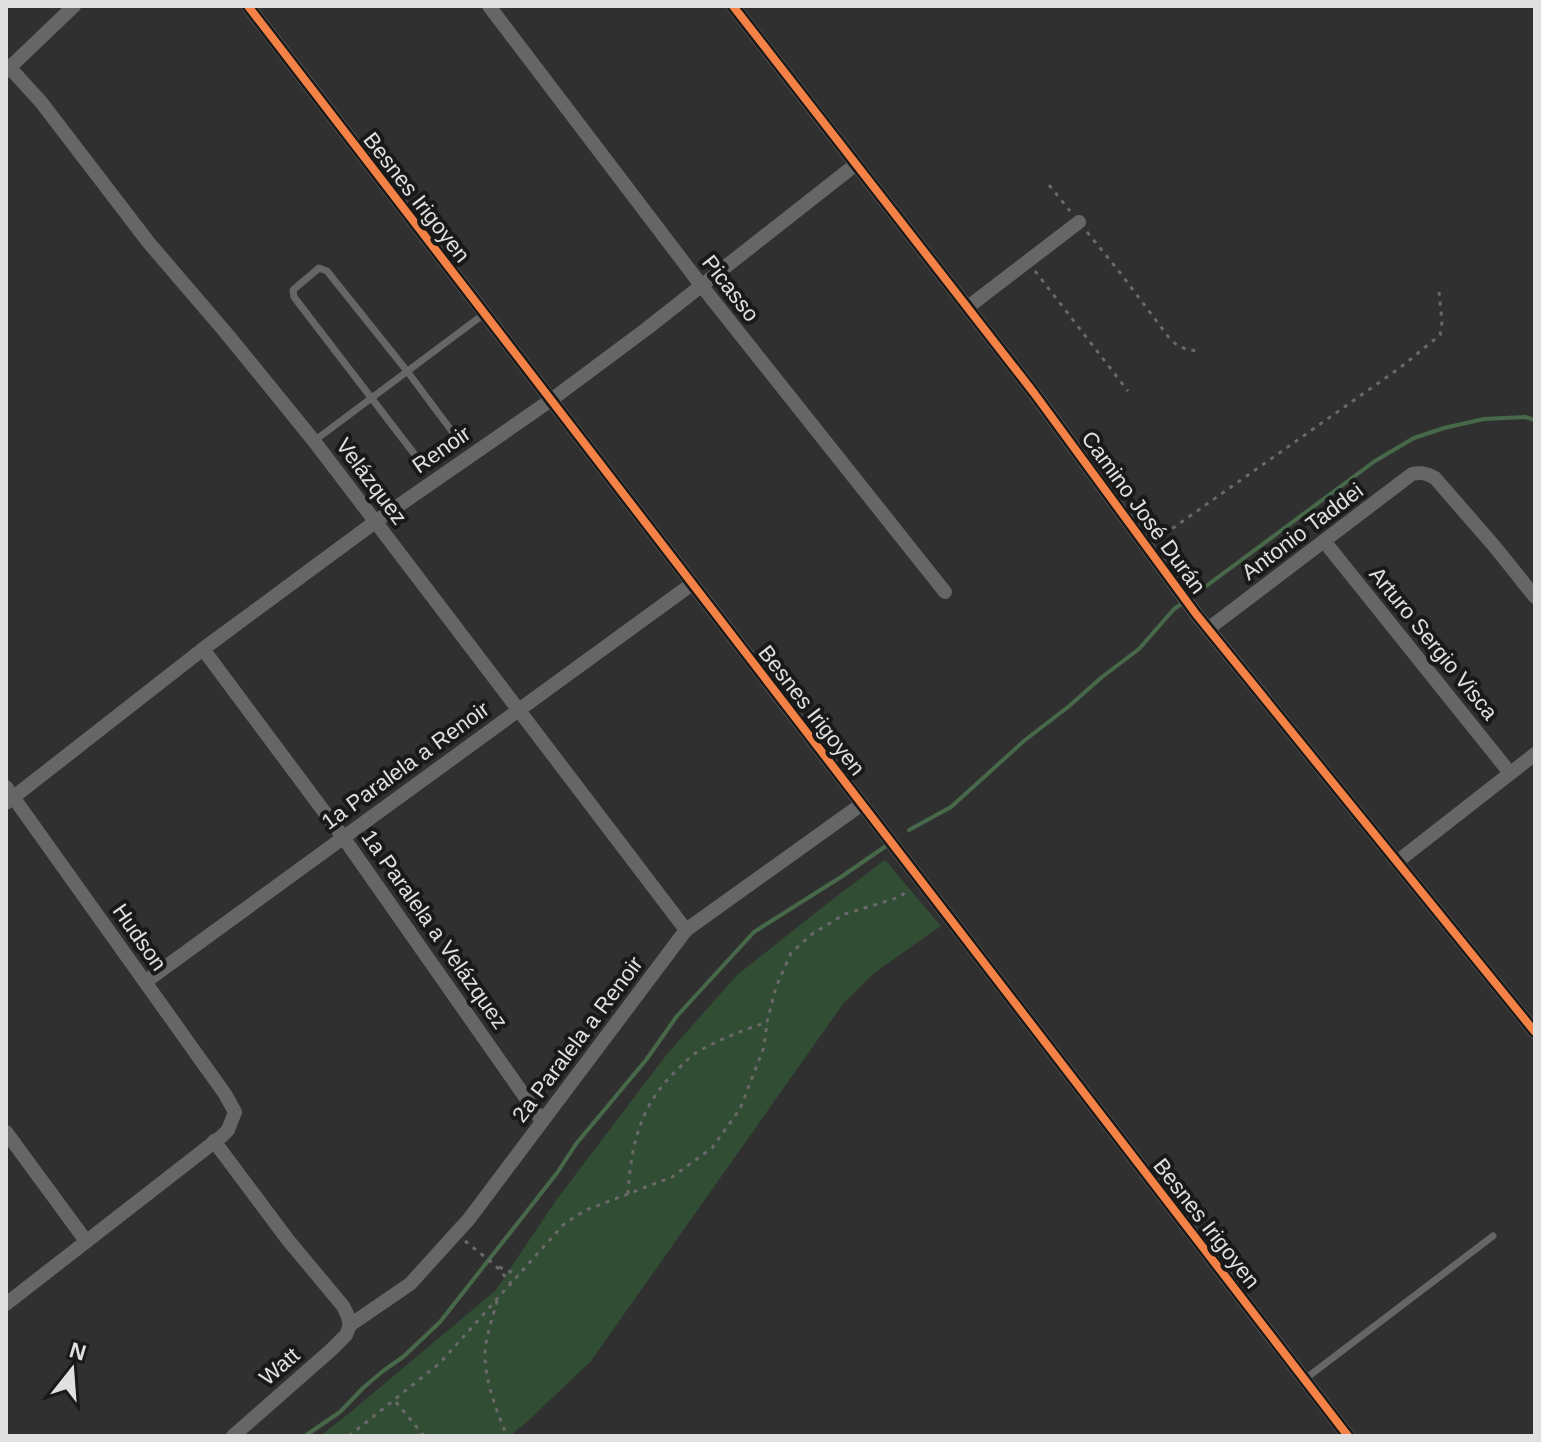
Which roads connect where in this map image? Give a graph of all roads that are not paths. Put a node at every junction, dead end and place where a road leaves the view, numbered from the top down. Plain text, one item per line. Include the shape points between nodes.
1 (74, 6) edge
2 (248, 6) edge
3 (489, 6) edge
4 (733, 6) edge
5 (8, 69) edge
6 (855, 165) junction
7 (1079, 222) road end
8 (701, 285) junction
9 (968, 307) junction
10 (484, 314) junction
11 (407, 371) junction
12 (372, 398) junction
13 (551, 400) junction
14 (454, 434) dead end
15 (314, 441) junction
16 (422, 464) dead end
17 (375, 522) junction
18 (1324, 541) junction
19 (692, 584) junction
20 (945, 592) dead end
21 (1535, 597) edge
22 (1208, 629) junction
23 (203, 649) junction
24 (519, 709) junction
25 (1535, 754) edge
26 (1510, 773) junction
27 (8, 795) edge
28 (862, 804) junction
29 (343, 837) junction
30 (1398, 861) junction
31 (686, 930) junction
32 (145, 982) junction
33 (1535, 1032) edge
34 (542, 1121) junction
35 (6, 1132) edge
36 (214, 1141) junction
37 (1493, 1236) dead end
38 (86, 1241) junction
39 (6, 1304) edge
40 (350, 1325) junction
41 (1305, 1379) junction
42 (233, 1436) edge
43 (1348, 1436) edge

1 - 5 street
2 - 10 street, Besnes Irigoyen
3 - 8 street, Picasso
4 - 6 street, Camino José Durán
5 - 15 street, Velázquez via 41,102 149,243
6 - 8 street, Renoir
6 - 9 street, Camino José Durán
7 - 9 street
8 - 13 street, Renoir
8 - 20 street, Picasso
9 - 22 street, Camino José Durán
10 - 11 lane
10 - 13 street, Besnes Irigoyen
11 - 12 lane
11 - 12 lane via 327,271 319,268 293,290 294,297
11 - 14 lane
12 - 15 lane
12 - 16 lane
13 - 17 street, Renoir
13 - 19 street, Besnes Irigoyen
15 - 17 street, Velázquez
17 - 23 street, Renoir
17 - 24 street, Velázquez
18 - 21 street, Antonio Taddei via 1412,474 1428,473
18 - 22 street, Antonio Taddei
18 - 26 street, Arturo Sergio Visca
19 - 24 street, 1a Paralela a Renoir
19 - 28 street, Besnes Irigoyen
22 - 30 street, Camino José Durán
23 - 27 street, Renoir
23 - 29 street, 1a Paralela a Velázquez
24 - 29 street, 1a Paralela a Renoir
24 - 31 street, Velázquez
25 - 26 street
26 - 30 street
27 - 32 street, Hudson
28 - 31 street, 2a Paralela a Renoir
28 - 41 street, Besnes Irigoyen
29 - 32 street, 1a Paralela a Renoir
29 - 34 street, 1a Paralela a Velázquez
30 - 33 street, Camino José Durán
31 - 34 street, 2a Paralela a Renoir
32 - 36 street, Hudson via 235,1112 228,1130
34 - 40 street, 2a Paralela a Renoir via 469,1219 410,1284
35 - 38 street
36 - 38 street
36 - 40 street via 343,1306
37 - 41 lane
38 - 39 street
40 - 42 street, Watt via 331,1350
41 - 43 street, Besnes Irigoyen

